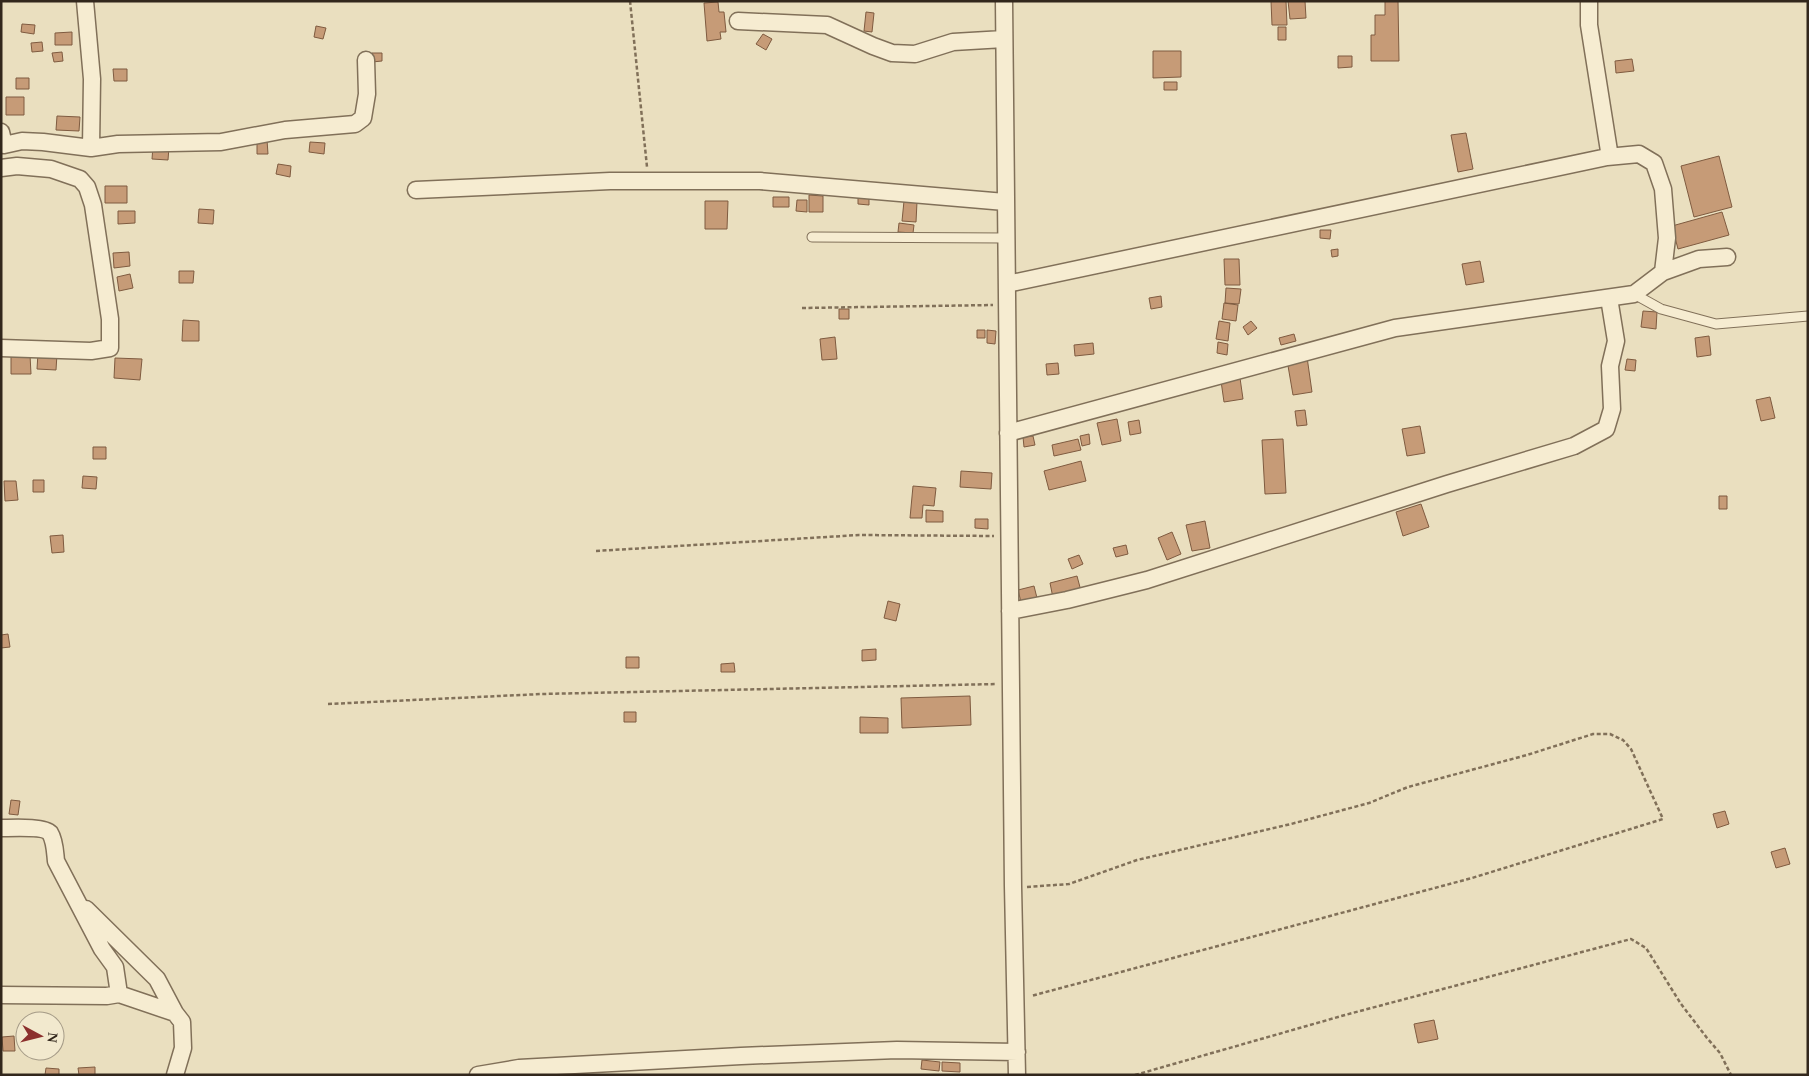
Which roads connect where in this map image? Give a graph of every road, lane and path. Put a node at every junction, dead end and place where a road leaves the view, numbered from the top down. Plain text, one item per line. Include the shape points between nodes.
1 (85, 1) edge
2 (630, 1) edge
3 (1004, 1) edge
4 (1589, 1) edge
5 (738, 21) dead end
6 (1004, 39) junction
7 (366, 60) dead end
8 (2, 142) edge
9 (91, 148) junction
10 (1607, 157) junction
11 (1, 169) edge
12 (649, 181) junction
13 (416, 190) dead end
14 (1006, 202) junction
15 (812, 237) dead end
16 (1006, 238) junction
17 (1727, 257) dead end
18 (1663, 272) junction
19 (1007, 284) junction
20 (1634, 294) junction
21 (1609, 298) junction
22 (1007, 305) junction
23 (802, 308) dead end
24 (1808, 316) edge
25 (1, 348) edge
26 (1008, 433) junction
27 (1009, 536) junction
28 (596, 551) dead end
29 (1010, 611) junction
30 (1011, 683) junction
31 (328, 704) dead end
32 (1, 828) edge
33 (1013, 886) junction
34 (78, 900) junction
35 (119, 994) junction
36 (1, 995) edge
37 (1016, 1000) junction
38 (175, 1013) junction
39 (1017, 1052) junction
40 (175, 1075) edge
41 (478, 1075) edge
42 (1017, 1075) edge
43 (1135, 1075) edge
44 (1731, 1075) edge

1 - 9 street via 92,79
2 - 12 path
3 - 6 street
4 - 10 street via 1589,26 1609,151
5 - 6 street via 827,25 873,46 916,54 953,42
6 - 14 street
7 - 9 street via 363,118 355,124 285,130 221,142 118,144
8 - 9 street
8 - 11 street
10 - 18 street via 1639,154 1654,163 1663,189 1666,218
10 - 19 street
11 - 25 street via 17,166 51,169 80,179 87,187 93,205 109,310 110,348 91,351
12 - 13 street
12 - 14 street via 760,181
14 - 16 street
15 - 16 lane
16 - 19 street
17 - 18 street via 1699,259
18 - 20 street
19 - 22 street
20 - 21 street
20 - 24 lane via 1661,309 1716,324
21 - 26 street via 1395,328
21 - 29 street via 1616,341 1610,366 1612,409 1606,429 1574,446 1147,580
22 - 23 path
22 - 26 street
26 - 27 street
27 - 28 path via 859,535
27 - 29 street
29 - 30 street
30 - 31 path via 542,694
30 - 33 street
32 - 34 street via 46,830 55,846 56,861
33 - 37 street
33 - 37 path via 1033,888 1069,884 1137,860 1369,803 1408,787 1527,756 1593,734 1610,734 1623,740 1631,749 1663,819 1472,878
34 - 35 street via 98,942 115,967
34 - 38 street via 157,979
35 - 36 street
35 - 38 street
37 - 39 street
38 - 40 street via 182,1022 183,1048
39 - 41 street via 897,1050 741,1056 519,1068
39 - 42 street
43 - 44 path via 1345,1014 1631,938 1646,948 1680,1004 1720,1052

